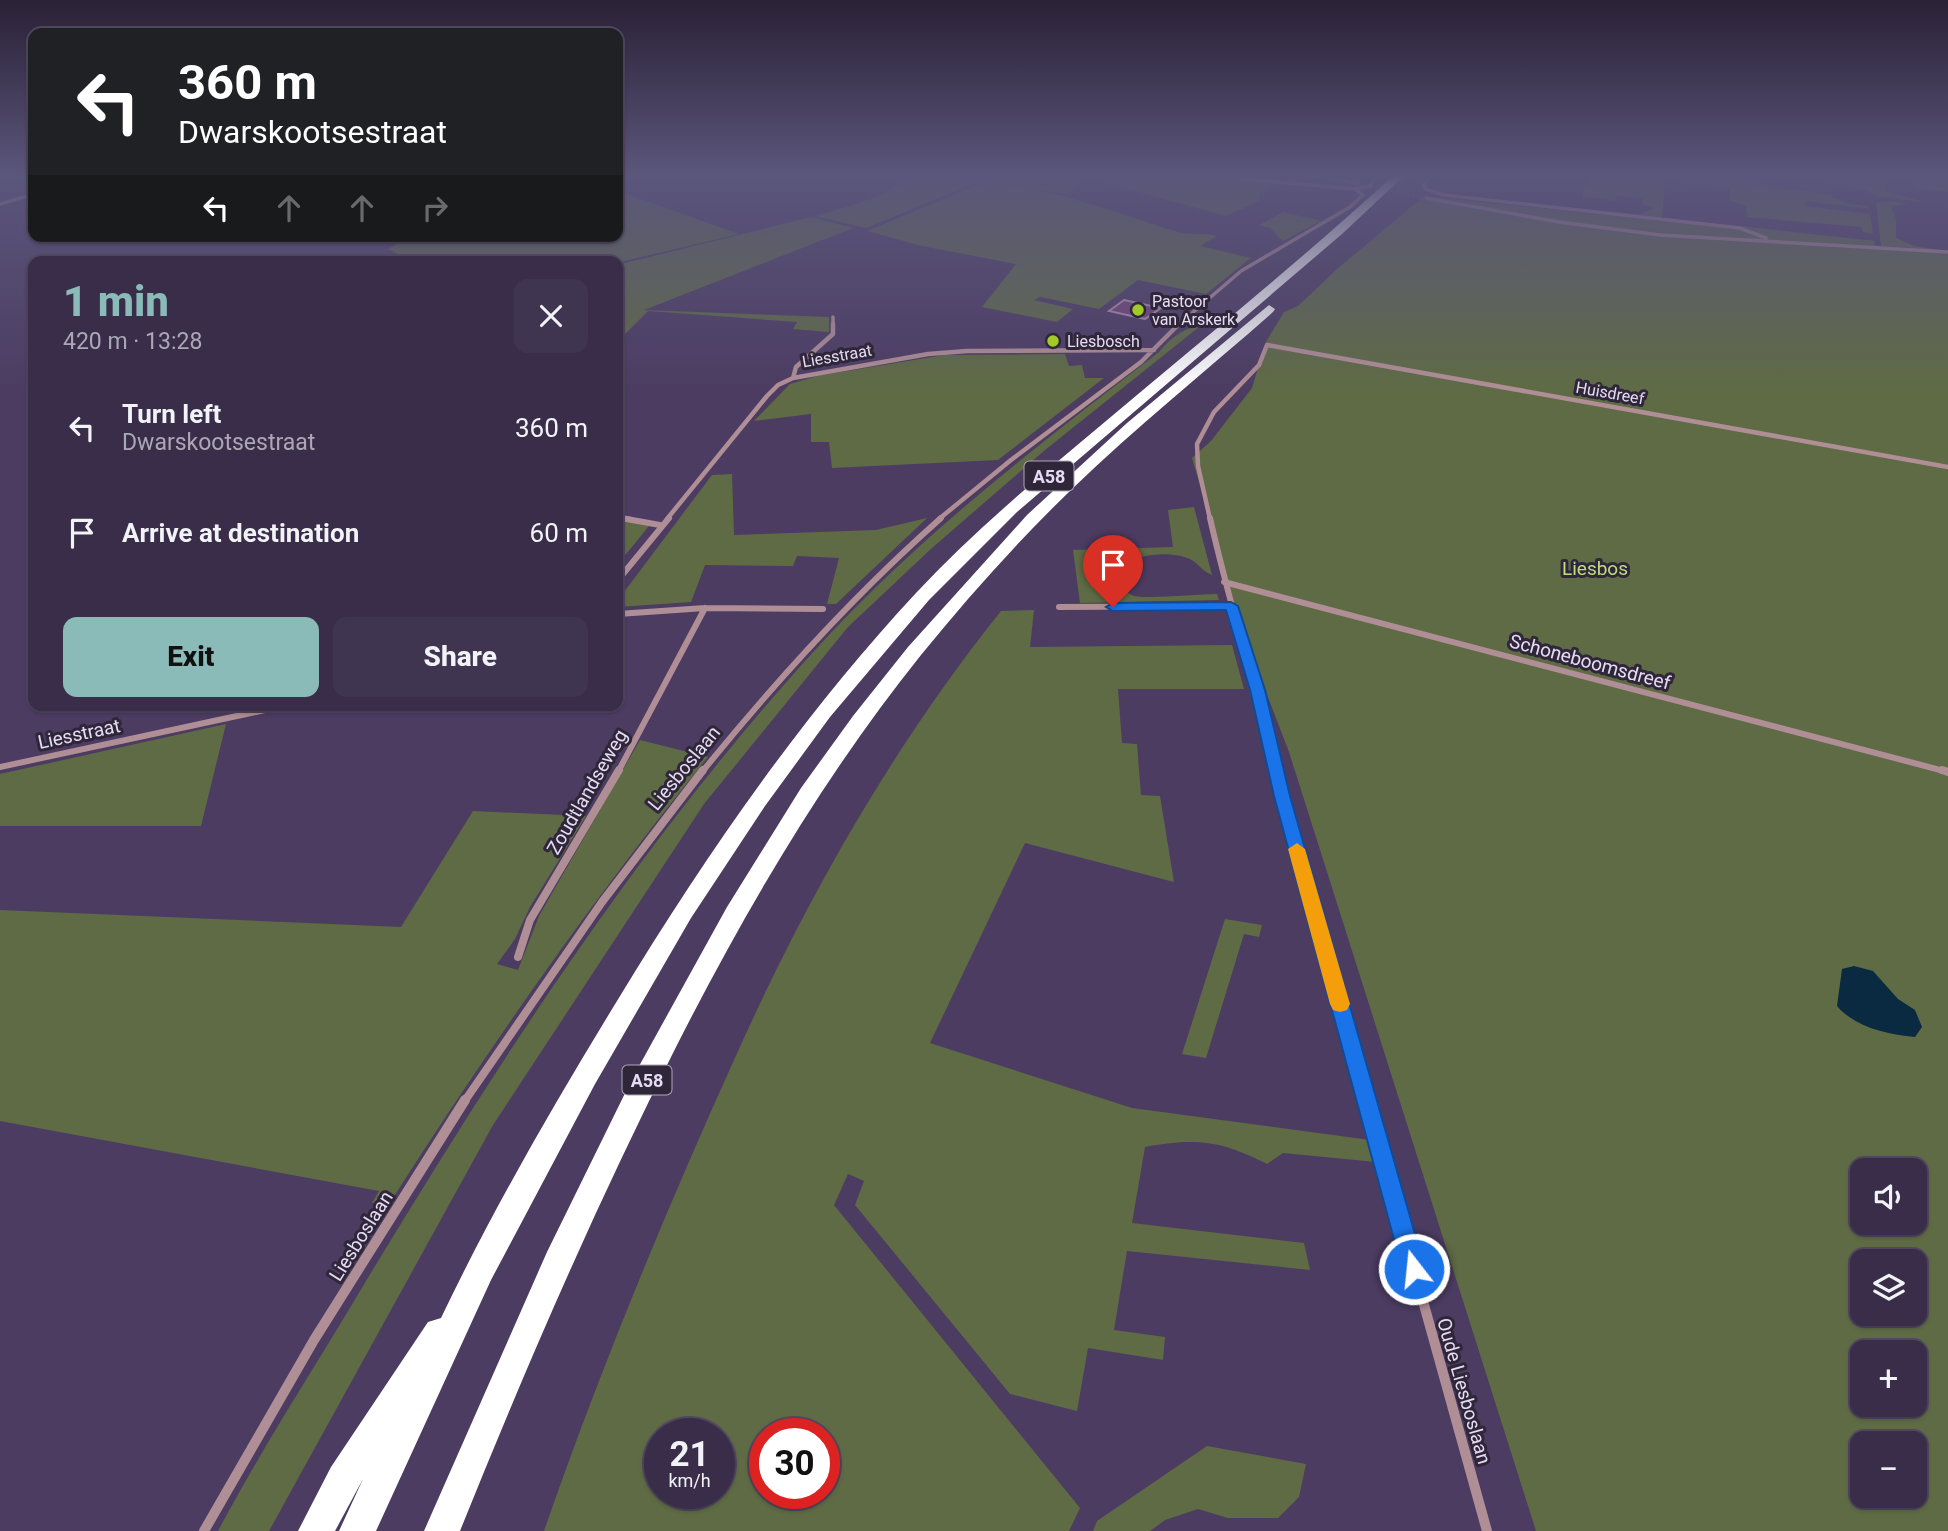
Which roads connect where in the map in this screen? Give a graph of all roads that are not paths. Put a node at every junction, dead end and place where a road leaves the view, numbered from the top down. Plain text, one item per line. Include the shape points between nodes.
1 (1282, 247) edge
2 (1321, 247) edge
3 (1903, 247) edge
4 (1948, 252) edge
5 (1280, 299) dead end
6 (833, 317) dead end
7 (1267, 345) joint
8 (1154, 349) junction
9 (793, 378) junction
10 (1948, 467) edge
11 (623, 518) edge
12 (660, 525) junction
13 (623, 573) edge
14 (1224, 582) junction
15 (1231, 606) junction
16 (1059, 607) dead end
17 (705, 608) junction
18 (823, 609) dead end
19 (623, 614) edge
20 (260, 711) edge
21 (0, 767) edge
22 (1948, 772) edge
23 (518, 957) dead end
24 (480, 1270) junction
25 (468, 1468) junction
26 (204, 1531) edge
27 (316, 1531) edge
28 (357, 1531) edge
29 (442, 1531) edge
30 (450, 1531) edge
31 (1487, 1531) edge

1 - 8 street, Liesboslaan via 1240,272
2 - 24 highway, A58 via 1011,509 963,554 822,713 683,912 585,1076
3 - 4 street
5 - 25 highway, A58 via 1038,511 883,691 787,827 717,945 616,1142
6 - 9 street via 833,334 796,367
7 - 10 street, Huisdreef
7 - 14 street, Oude Liesboslaan via 1259,365 1214,412 1197,444
8 - 9 street, Liesstraat via 929,354
8 - 26 street, Liesboslaan via 936,522 845,609 674,805 483,1072 370,1248
9 - 12 street, Liesstraat via 767,396
11 - 12 street
12 - 13 street, Liesstraat
14 - 15 street, Oude Liesboslaan
14 - 22 street, Schoneboomsdreef
15 - 16 street
15 - 31 street, Oude Liesboslaan
17 - 18 street
17 - 19 street
17 - 23 street, Zoudtlandseweg via 606,794 530,920
20 - 21 street, Liesstraat
24 - 27 highway, A58 via 343,1479
24 - 28 highway, A58
25 - 29 highway, A58
25 - 30 highway, A58

